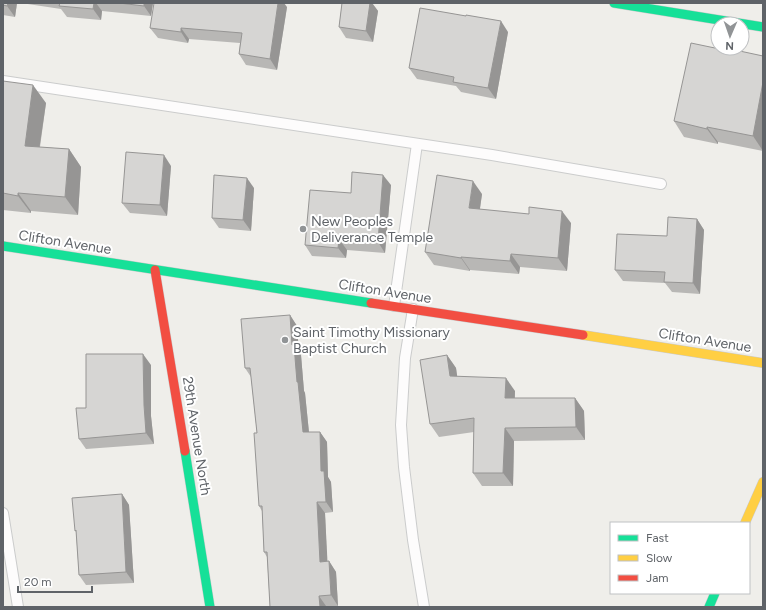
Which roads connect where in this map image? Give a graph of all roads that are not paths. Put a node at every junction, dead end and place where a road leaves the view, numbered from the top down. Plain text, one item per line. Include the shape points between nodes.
1 (614, 3) edge
2 (763, 27) edge
3 (3, 81) edge
4 (417, 144) junction
5 (661, 184) dead end
6 (3, 246) edge
7 (156, 270) junction
8 (394, 306) junction
9 (413, 309) junction
10 (763, 363) edge
11 (763, 482) edge
12 (3, 513) edge
13 (745, 522) edge
14 (715, 594) edge
15 (18, 607) edge
16 (210, 607) edge
17 (424, 607) edge
18 (709, 607) edge

1 - 2 main road
3 - 4 lane
4 - 5 lane
4 - 8 lane
6 - 7 main road, Clifton Avenue
7 - 8 main road, Clifton Avenue
7 - 16 main road, 29th Avenue North
8 - 9 main road, Clifton Avenue
9 - 10 main road, Clifton Avenue
9 - 17 lane via 405,358 401,425 413,540
11 - 13 main road
12 - 15 lane
14 - 18 main road

